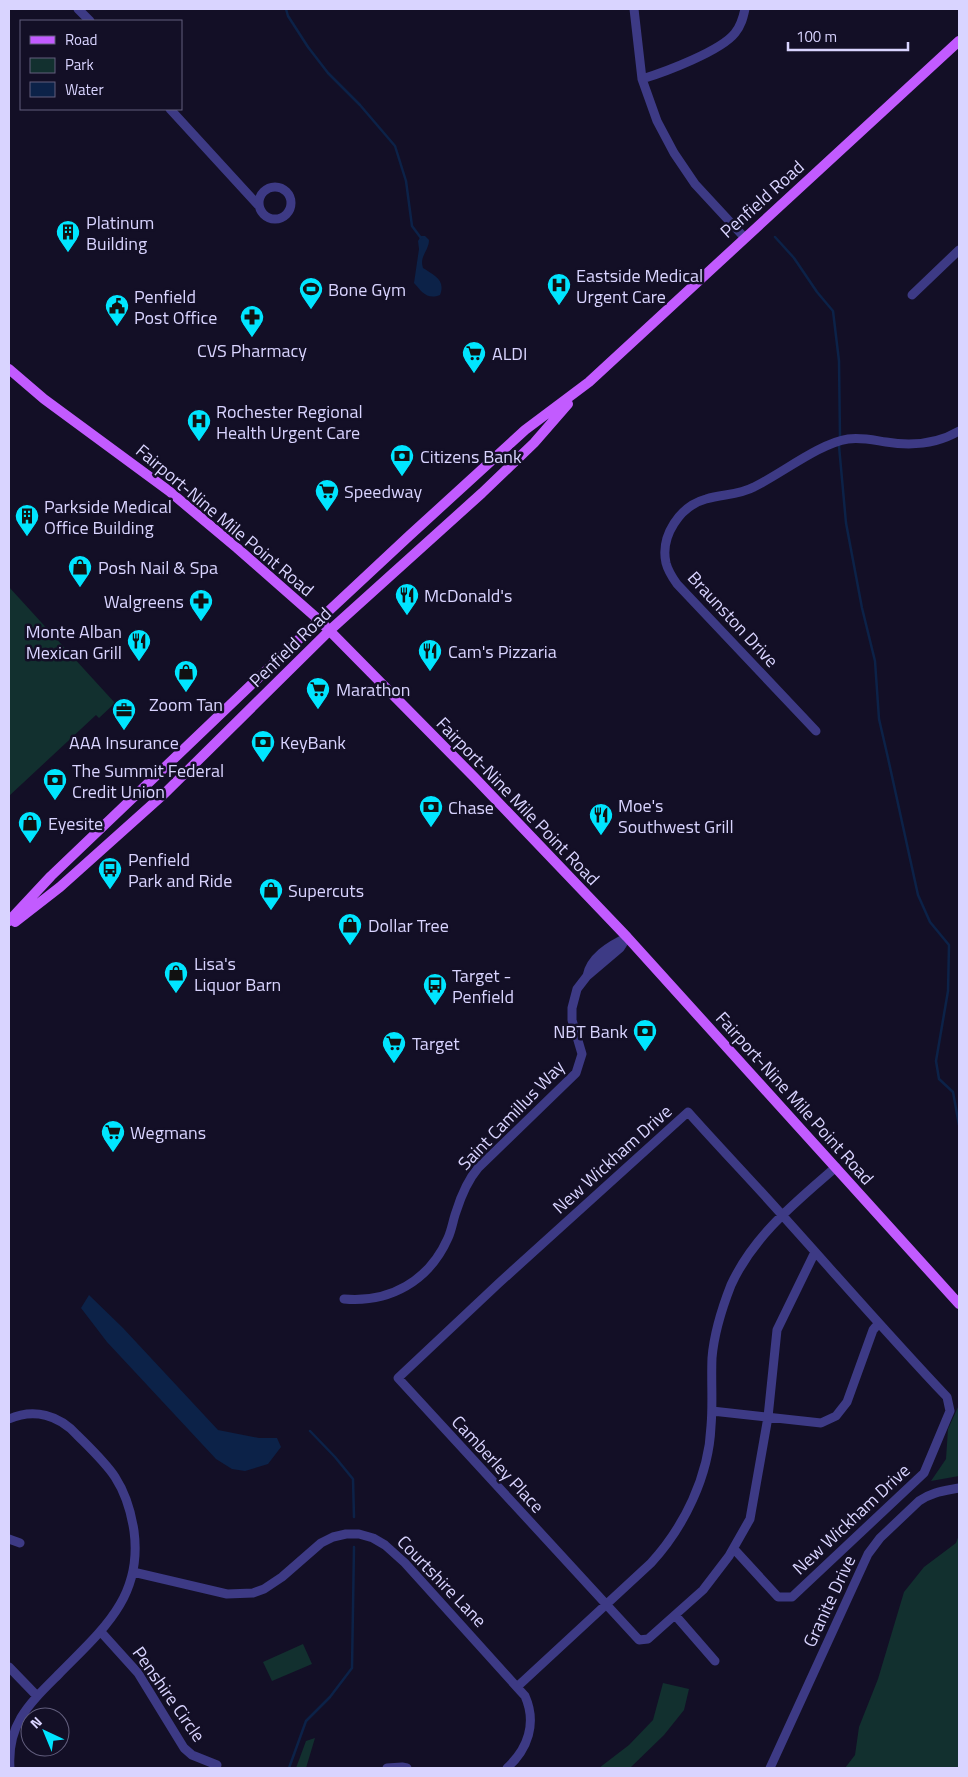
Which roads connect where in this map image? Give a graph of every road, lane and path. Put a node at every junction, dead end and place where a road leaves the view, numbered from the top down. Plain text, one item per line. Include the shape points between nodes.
1 (78, 9) edge
2 (634, 9) edge
3 (745, 9) edge
4 (89, 20) edge
5 (959, 41) edge
6 (642, 78) junction
7 (171, 110) edge
8 (258, 205) dead end
9 (744, 237) junction
10 (959, 250) edge
11 (912, 295) dead end
12 (9, 369) edge
13 (587, 383) junction
14 (959, 431) edge
15 (318, 620) junction
16 (329, 631) junction
17 (816, 731) dead end
18 (9, 921) edge
19 (9, 927) edge
20 (627, 938) junction
21 (836, 1167) junction
22 (782, 1214) junction
23 (816, 1252) junction
24 (499, 1283) joint
25 (344, 1299) dead end
26 (959, 1304) edge
27 (878, 1324) junction
28 (712, 1411) junction
29 (768, 1417) junction
30 (9, 1419) edge
31 (959, 1488) edge
32 (9, 1539) edge
33 (20, 1543) dead end
34 (734, 1549) junction
35 (133, 1572) junction
36 (606, 1606) junction
37 (675, 1615) junction
38 (101, 1632) junction
39 (715, 1661) dead end
40 (9, 1667) edge
41 (518, 1686) junction
42 (37, 1696) junction
43 (217, 1765) dead end
44 (10, 1768) edge
45 (387, 1768) edge
46 (407, 1768) edge
47 (507, 1768) edge
48 (770, 1768) edge

1 - 4 street
2 - 6 street
3 - 6 street via 742,23 728,41
5 - 9 main road, Penfield Road
6 - 9 street via 657,121 674,153 696,184
7 - 8 street
9 - 13 main road, Penfield Road
10 - 11 street
12 - 15 main road, Fairport-Nine Mile Point Road via 44,399 170,492
13 - 15 main road, Penfield Road via 525,430
13 - 16 main road, Penfield Road via 534,443 482,493
14 - 17 street, Braunston Drive via 946,438 919,444 859,438 840,441 753,488 698,502 683,512 672,527 665,555 666,565 677,584
15 - 16 main road, Fairport-Nine Mile Point Road
15 - 18 main road, Penfield Road via 51,876
16 - 19 main road, Penfield Road via 165,792 60,887
16 - 20 main road, Fairport-Nine Mile Point Road
20 - 21 main road, Fairport-Nine Mile Point Road
20 - 25 street, Saint Camillus Way via 577,989 572,1020 582,1054 576,1072 469,1178 438,1257 426,1272 405,1287 380,1298
21 - 22 street
21 - 26 main road, Fairport-Nine Mile Point Road
22 - 23 street, New Wickham Drive
22 - 24 street, New Wickham Drive via 688,1112
22 - 28 street via 748,1255 725,1302 714,1339
23 - 27 street, New Wickham Drive
23 - 29 street, Camberley Place via 777,1330
24 - 36 street, Camberley Place via 398,1378
27 - 29 street via 846,1402 836,1416 821,1423
27 - 34 street, New Wickham Drive via 947,1397 950,1411 924,1472 792,1597 778,1597
28 - 29 street
28 - 36 street via 708,1450 688,1508 661,1552
29 - 34 street, Camberley Place via 750,1519
30 - 35 street via 38,1413 68,1425 114,1476 132,1514 136,1549
31 - 48 street, Granite Drive via 927,1496 873,1546
32 - 33 street
34 - 37 street, Camberley Place via 703,1590
35 - 38 street via 129,1588
35 - 41 street, Courtshire Lane via 227,1594 253,1593 273,1584 333,1536 359,1534 385,1545 404,1563
36 - 37 street, Camberley Place via 639,1640 648,1639
36 - 41 street
37 - 39 street
38 - 42 street
38 - 43 street, Penshire Circle via 138,1673 184,1748 192,1755
40 - 42 street
41 - 47 street, Courtshire Lane via 530,1706 531,1729 521,1753
42 - 44 street via 13,1732
45 - 46 street

